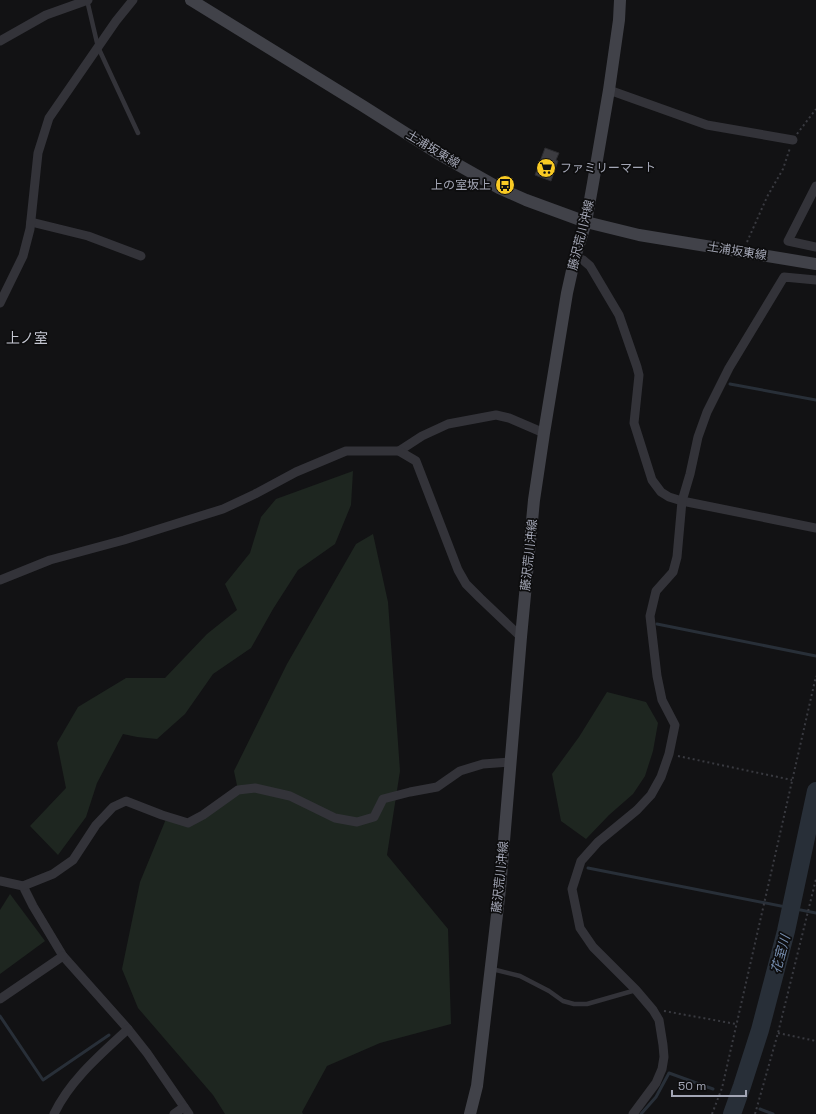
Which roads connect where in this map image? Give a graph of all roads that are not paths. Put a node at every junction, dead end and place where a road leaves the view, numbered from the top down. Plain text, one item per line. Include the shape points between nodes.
1 (88, 0) edge
2 (133, 0) edge
3 (191, 0) edge
4 (620, 0) edge
5 (0, 41) edge
6 (98, 47) junction
7 (609, 90) junction
8 (138, 133) dead end
9 (793, 140) road end
10 (816, 186) edge
11 (31, 222) junction
12 (586, 222) junction
13 (816, 247) edge
14 (141, 256) dead end
15 (576, 257) junction
16 (816, 264) edge
17 (816, 280) edge
18 (0, 304) edge
19 (544, 433) junction
20 (399, 451) junction
21 (682, 500) junction
22 (816, 528) edge
23 (0, 580) edge
24 (521, 637) junction
25 (511, 762) junction
26 (0, 881) edge
27 (23, 886) junction
28 (63, 956) junction
29 (490, 969) junction
30 (636, 990) junction
31 (0, 999) edge
32 (128, 1029) junction
33 (186, 1110) edge
34 (54, 1114) edge
35 (174, 1114) edge
36 (470, 1114) edge
37 (633, 1114) edge

1 - 5 street via 46,15
1 - 6 lane
2 - 6 street
3 - 12 main road, 土浦坂東線 via 492,184 526,200
4 - 7 main road, 藤沢荒川沖線
6 - 8 lane
6 - 11 street via 49,118 38,153
7 - 9 street via 707,125
7 - 12 main road, 藤沢荒川沖線
10 - 13 street via 788,241
11 - 14 street via 88,236
11 - 18 street via 23,256
12 - 15 main road, 藤沢荒川沖線
12 - 16 main road, 土浦坂東線 via 639,235
15 - 19 main road, 藤沢荒川沖線 via 567,293
15 - 21 street via 590,266 619,315 637,367 639,375 634,423 652,480 661,492
17 - 21 street via 784,277 729,368 707,412
19 - 20 street via 496,415 448,424 422,436
19 - 24 main road, 藤沢荒川沖線 via 534,500
20 - 23 street via 346,451 296,472 223,509 50,560
20 - 24 street via 416,461 458,570 466,584
21 - 22 street
21 - 30 street via 677,557 672,572 656,591 650,616 662,700 675,725 669,754 651,795 598,842 581,861 572,889 580,928 593,947
24 - 25 main road, 藤沢荒川沖線
25 - 27 street via 483,764 460,772 437,787 383,799 374,817 357,822 335,818 290,796 255,788 238,790 188,823 126,801 113,807 96,825 73,860 53,874
25 - 29 main road, 藤沢荒川沖線
26 - 27 street
27 - 28 street
28 - 31 street
28 - 32 street
29 - 30 lane via 520,976 563,1001 574,1004 587,1004
29 - 36 main road, 藤沢荒川沖線 via 477,1086
30 - 37 street via 659,1020 664,1057 656,1083
32 - 33 street
32 - 34 street via 91,1064 68,1091
33 - 35 street

